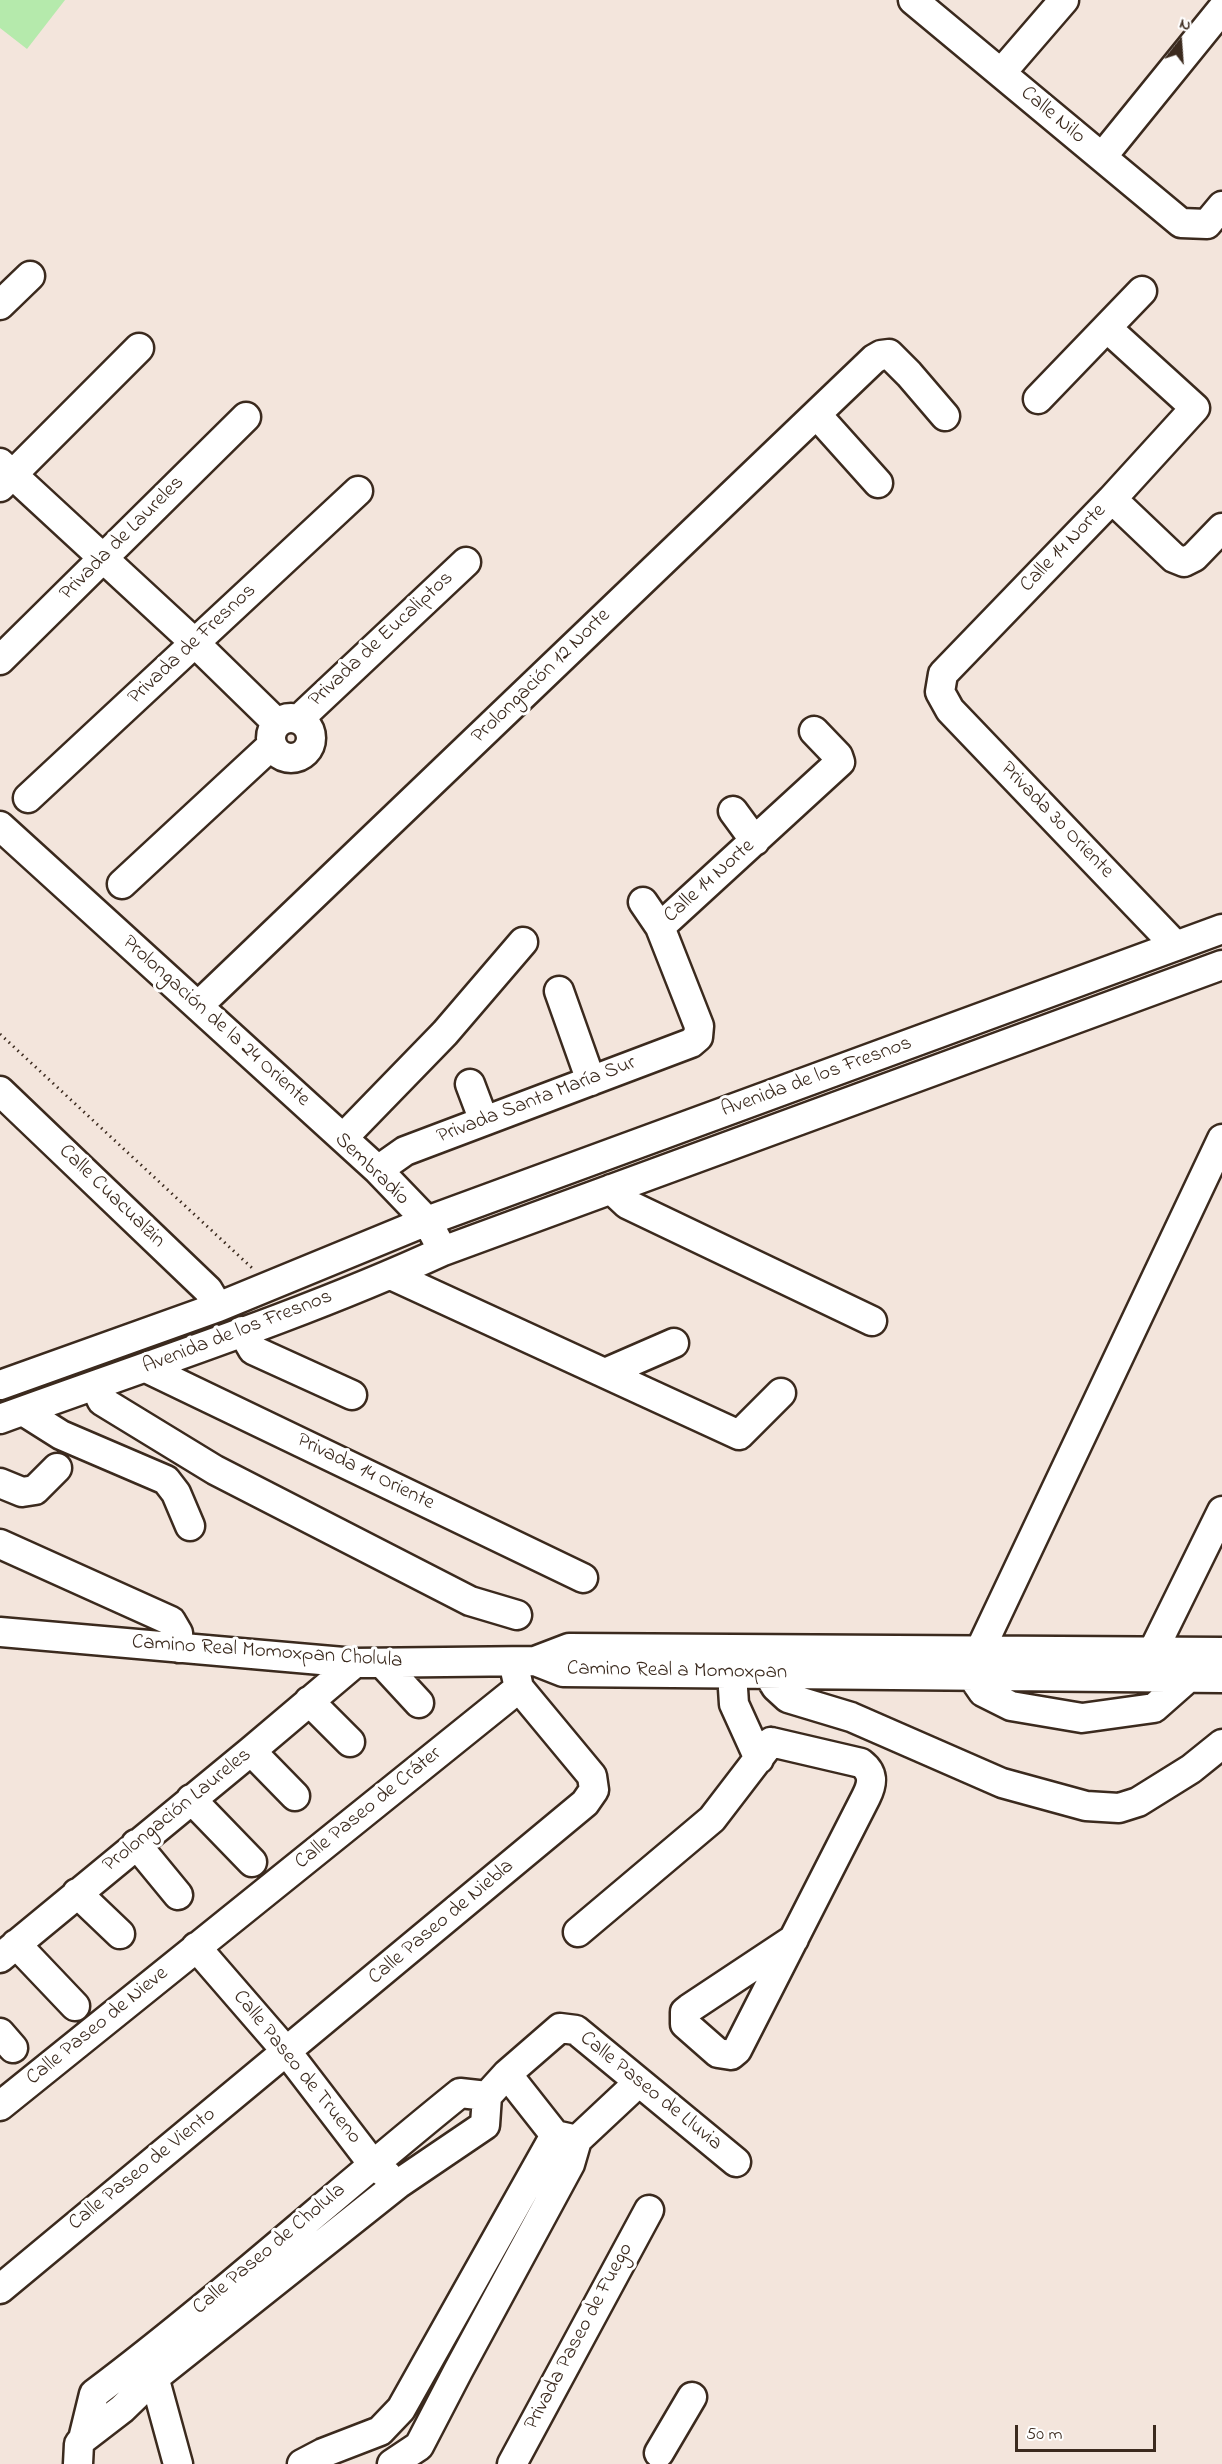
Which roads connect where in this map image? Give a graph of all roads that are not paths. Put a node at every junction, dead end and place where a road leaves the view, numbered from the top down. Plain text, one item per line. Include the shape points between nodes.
1 (913, 0) edge
2 (1064, 0) edge
3 (1222, 9) edge
4 (1001, 74) junction
5 (1102, 157) junction
6 (1222, 206) edge
7 (30, 276) dead end
8 (1142, 291) dead end
9 (0, 306) edge
10 (1107, 328) junction
11 (140, 348) dead end
12 (1038, 399) dead end
13 (817, 415) junction
14 (945, 416) dead end
15 (246, 417) dead end
16 (4, 475) edge
17 (878, 483) dead end
18 (358, 492) dead end
19 (1112, 499) junction
20 (1222, 528) edge
21 (105, 558) junction
22 (466, 562) dead end
23 (196, 644) junction
24 (0, 660) edge
25 (940, 692) joint
26 (283, 729) junction
27 (814, 731) dead end
28 (28, 798) dead end
29 (733, 811) dead end
30 (0, 826) edge
31 (755, 842) junction
32 (122, 884) dead end
33 (643, 902) dead end
34 (660, 927) junction
35 (1214, 932) edge
36 (523, 942) dead end
37 (1176, 946) junction
38 (1222, 965) edge
39 (559, 991) dead end
40 (198, 1006) junction
41 (591, 1081) junction
42 (470, 1084) dead end
43 (0, 1091) edge
44 (484, 1121) junction
45 (343, 1138) junction
46 (1222, 1139) edge
47 (378, 1170) junction
48 (611, 1190) junction
49 (427, 1221) junction
50 (443, 1251) junction
51 (391, 1275) junction
52 (218, 1307) junction
53 (872, 1321) dead end
54 (242, 1331) junction
55 (674, 1343) dead end
56 (146, 1368) junction
57 (605, 1373) junction
58 (0, 1385) edge
59 (95, 1386) junction
60 (781, 1393) dead end
61 (352, 1395) dead end
62 (12, 1415) edge
63 (57, 1468) dead end
64 (0, 1483) edge
65 (1222, 1511) edge
66 (190, 1526) dead end
67 (0, 1544) edge
68 (584, 1578) dead end
69 (517, 1615) dead end
70 (7, 1640) edge
71 (179, 1648) junction
72 (1153, 1652) junction
73 (1222, 1652) edge
74 (369, 1663) junction
75 (976, 1663) junction
76 (523, 1670) junction
77 (750, 1674) junction
78 (1188, 1678) junction
79 (1222, 1678) edge
80 (309, 1701) junction
81 (419, 1703) dead end
82 (350, 1742) dead end
83 (1222, 1744) edge
84 (765, 1750) junction
85 (251, 1751) junction
86 (296, 1796) dead end
87 (191, 1799) junction
88 (136, 1844) junction
89 (252, 1862) dead end
90 (77, 1893) junction
91 (178, 1895) dead end
92 (578, 1932) dead end
93 (120, 1934) dead end
94 (794, 1939) dead end
95 (196, 1947) junction
96 (8, 1951) edge
97 (75, 2006) dead end
98 (287, 2052) junction
99 (507, 2074) junction
100 (639, 2082) junction
101 (487, 2096) junction
102 (0, 2106) edge
103 (567, 2146) junction
104 (736, 2162) dead end
105 (372, 2163) junction
106 (398, 2184) junction
107 (649, 2210) dead end
108 (0, 2289) edge
109 (151, 2366) junction
110 (692, 2397) dead end
111 (386, 2426) junction
112 (81, 2452) edge
113 (407, 2460) edge
114 (660, 2460) edge
115 (178, 2464) edge
116 (302, 2464) edge
117 (512, 2464) edge

1 - 4 street, Calle Nilo
2 - 4 street
3 - 5 street
4 - 5 street, Calle Nilo
5 - 6 street, Calle Nilo via 1181,224 1207,224
7 - 9 street
8 - 10 street
10 - 12 street
10 - 19 street, Calle 14 Norte via 1195,408
11 - 16 street
13 - 14 street, Prolongación 12 Norte via 874,359 889,354
13 - 17 street
13 - 40 street, Prolongación 12 Norte
15 - 21 street, Privada de Laureles
16 - 21 street
18 - 23 street, Privada de Fresnos
19 - 20 street via 1173,558 1184,562
19 - 25 street, Calle 14 Norte via 944,674
21 - 23 street
21 - 24 street, Privada de Laureles
22 - 26 street, Privada de Eucaliptos
23 - 26 street
23 - 28 street, Privada de Fresnos
25 - 37 street, Privada 30 Oriente via 950,710
26 - 32 street, Privada de Eucaliptos
27 - 31 street, Calle 14 Norte via 840,762
29 - 31 street
30 - 40 street, Prolongación de la 24 Oriente
31 - 34 street, Calle 14 Norte
33 - 34 street
34 - 41 street, Privada Santa María Sur via 699,1026 698,1037
35 - 37 street, Avenida de los Fresnos
36 - 45 street via 445,1033
37 - 49 street, Avenida de los Fresnos
38 - 48 street, Avenida de los Fresnos
39 - 41 street
40 - 45 street, Prolongación de la 24 Oriente
41 - 44 street, Privada Santa María Sur
42 - 44 street
43 - 52 street, Calle Cuacualzin via 208,1290
44 - 47 street, Privada Santa María Sur via 405,1151
45 - 47 street, Prolongación de la 24 Oriente
46 - 75 street
47 - 49 street, Prolongación de la 24 Oriente
48 - 50 street, Avenida de los Fresnos
48 - 53 street via 627,1204
49 - 50 street
49 - 52 street, Avenida de los Fresnos
50 - 51 street, Avenida de los Fresnos
51 - 54 street, Avenida de los Fresnos
51 - 57 street
52 - 58 street, Avenida de los Fresnos
54 - 56 street, Avenida de los Fresnos
54 - 61 street via 253,1350
55 - 57 street
56 - 59 street, Avenida de los Fresnos
56 - 68 street, Privada 14 Oriente
57 - 60 street via 739,1435
59 - 62 street, Avenida de los Fresnos
59 - 69 street via 102,1401 215,1470 470,1601
62 - 66 street via 166,1480
63 - 64 street via 35,1490 22,1492
65 - 72 street
67 - 71 street via 171,1621
70 - 71 street, Camino Real Momoxpan Cholula
71 - 74 street, Camino Real Momoxpan Cholula
72 - 73 street, Camino Real a Momoxpan
72 - 75 street, Camino Real a Momoxpan
74 - 76 street, Camino Real Momoxpan Cholula
74 - 80 street, Prolongación Laureles
74 - 81 street
75 - 76 street, Camino Real a Momoxpan via 569,1648
75 - 77 street, Camino Real a Momoxpan
75 - 78 street, Camino Real a Momoxpan
75 - 78 street via 983,1692 1011,1706 1082,1718 1154,1708
76 - 77 street, Camino Real a Momoxpan
76 - 95 street, Calle Paseo de Cráter
76 - 98 street, Calle Paseo de Niebla via 592,1776 594,1790 585,1803
77 - 83 street via 788,1698 851,1717 1002,1783 1086,1806 1119,1808 1138,1802
77 - 84 street
78 - 79 street, Camino Real a Momoxpan
80 - 82 street
80 - 85 street, Prolongación Laureles
84 - 92 street via 712,1819
84 - 94 street via 861,1764 872,1778
85 - 86 street
85 - 87 street, Prolongación Laureles
87 - 88 street, Prolongación Laureles
87 - 89 street
88 - 90 street, Prolongación Laureles
88 - 91 street
90 - 93 street
90 - 96 street, Prolongación Laureles
95 - 98 street, Calle Paseo de Trueno
95 - 102 street, Calle Paseo de Nieve
96 - 97 street
98 - 105 street, Calle Paseo de Trueno
98 - 108 street, Calle Paseo de Viento
99 - 100 street, Calle Paseo de Lluvia via 560,2028 576,2030
99 - 101 street
99 - 103 street
100 - 103 street
100 - 104 street, Calle Paseo de Lluvia
101 - 105 street, Calle Paseo de Cholula via 460,2093
101 - 106 street, Calle Paseo de Cholula via 485,2125
103 - 111 street via 402,2409
103 - 113 street via 458,2371 419,2446
105 - 106 street, Calle Paseo de Trueno
105 - 109 street, Calle Paseo de Cholula
106 - 109 street, Calle Paseo de Cholula
107 - 117 street, Privada Paseo de Fuego
109 - 112 street, Calle Paseo de Cholula via 94,2394
109 - 115 street
110 - 114 street
111 - 113 street
111 - 116 street

